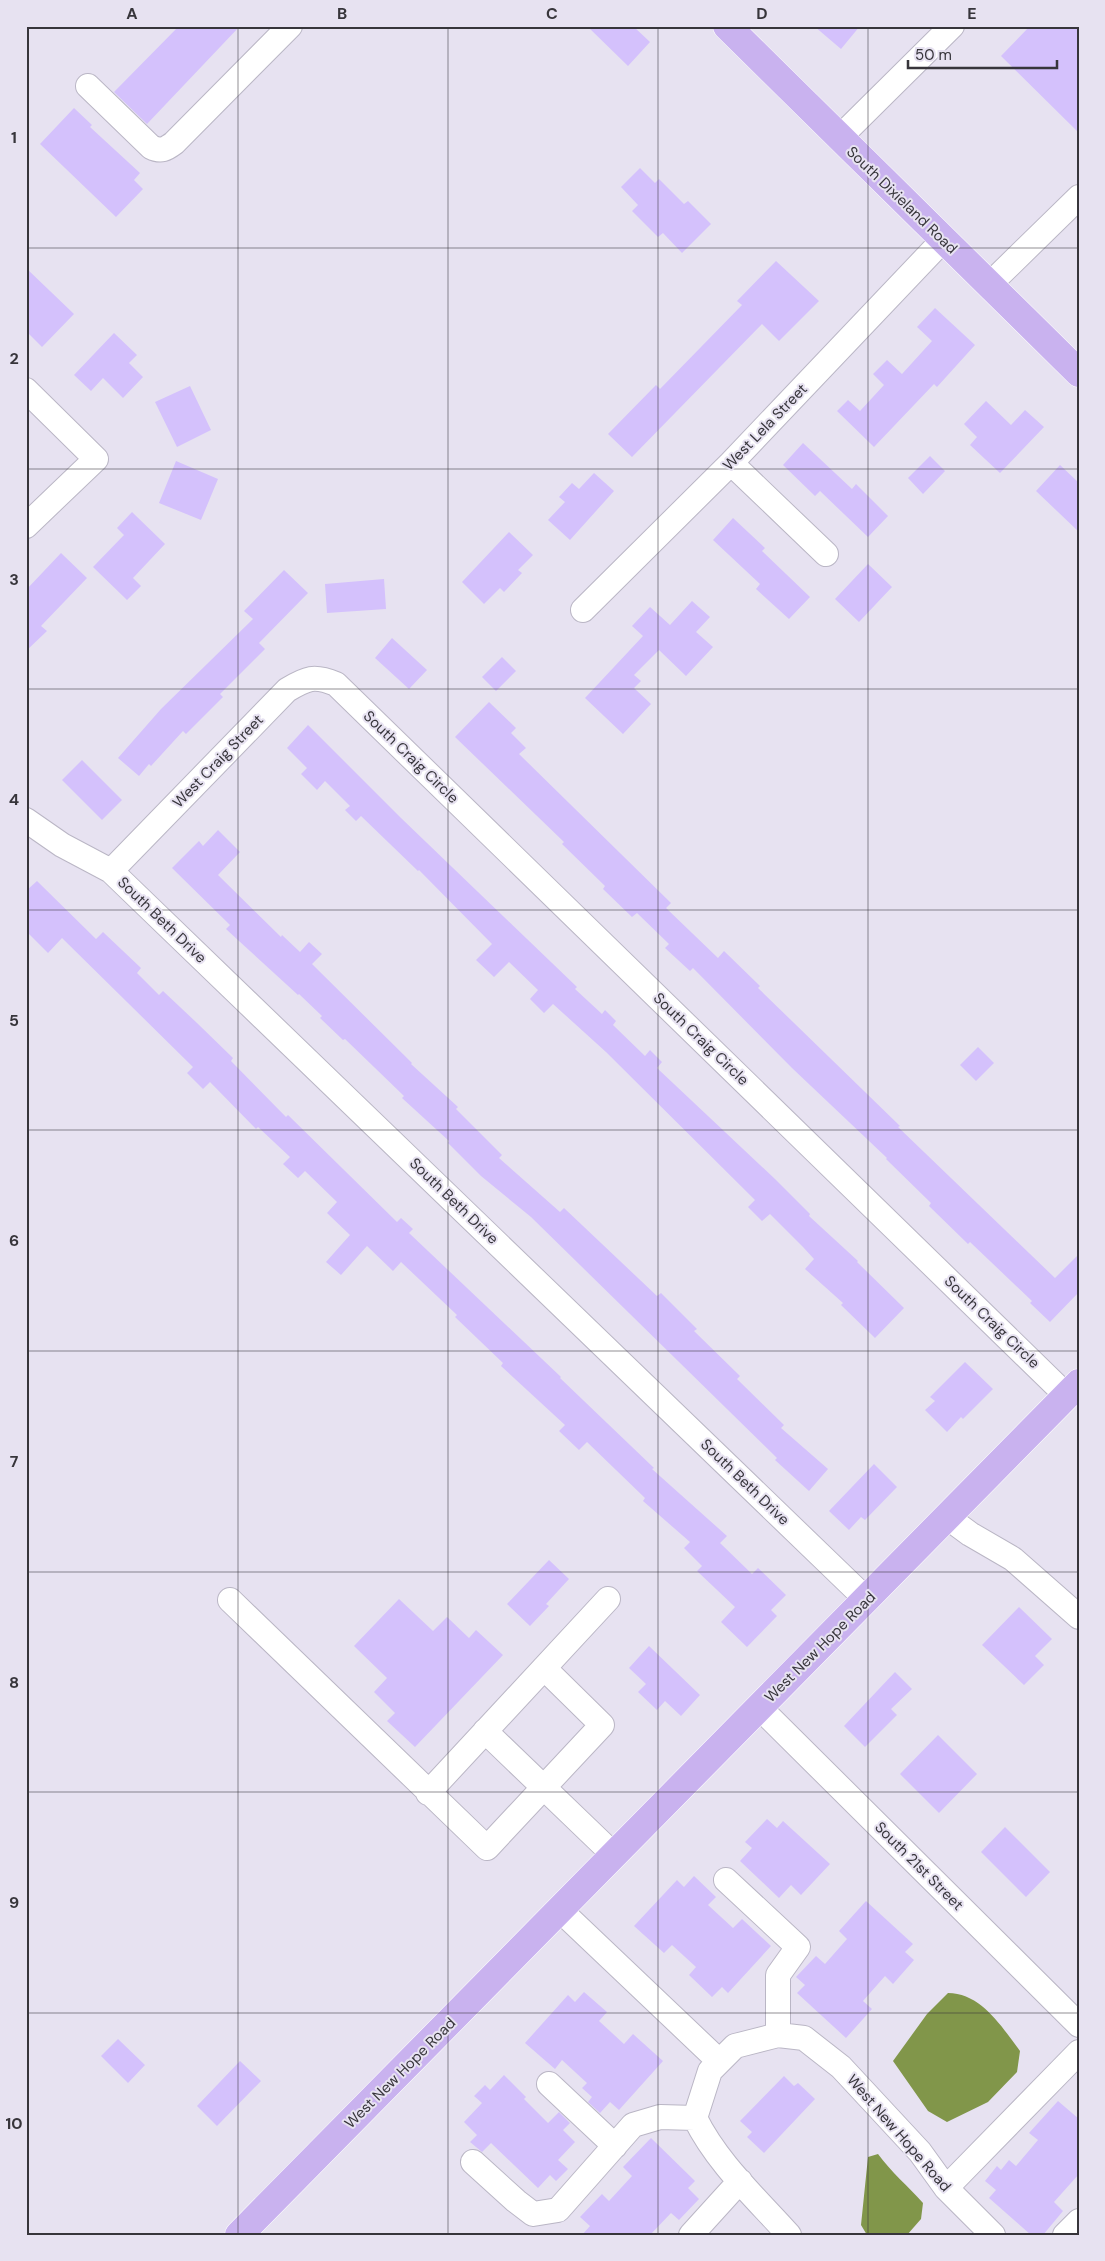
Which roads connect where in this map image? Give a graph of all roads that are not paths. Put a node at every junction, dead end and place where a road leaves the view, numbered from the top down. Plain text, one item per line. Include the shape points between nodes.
1 (290, 26) edge
2 (728, 26) edge
3 (952, 26) edge
4 (88, 86) dead end
5 (839, 138) junction
6 (1079, 197) edge
7 (943, 240) junction
8 (989, 285) junction
9 (1079, 373) edge
10 (26, 390) edge
11 (731, 464) junction
12 (26, 526) edge
13 (826, 554) dead end
14 (583, 610) dead end
15 (336, 684) joint
16 (26, 820) edge
17 (111, 871) junction
18 (1073, 1389) edge
19 (947, 1517) junction
20 (608, 1599) dead end
21 (230, 1600) dead end
22 (867, 1600) junction
23 (1079, 1617) edge
24 (544, 1668) junction
25 (759, 1707) junction
26 (485, 1731) junction
27 (544, 1788) junction
28 (428, 1793) junction
29 (614, 1855) junction
30 (726, 1880) dead end
31 (560, 1910) junction
32 (1079, 2025) edge
33 (778, 2035) junction
34 (1079, 2052) edge
35 (719, 2061) junction
36 (549, 2084) dead end
37 (695, 2118) junction
38 (616, 2146) junction
39 (473, 2162) dead end
40 (740, 2181) junction
41 (946, 2188) junction
42 (1079, 2221) edge
43 (239, 2235) edge
44 (691, 2235) edge
45 (789, 2235) edge
46 (993, 2235) edge
47 (1065, 2235) edge

1 - 4 street via 166,149 151,147
2 - 5 main road, South Dixieland Road
3 - 5 street
5 - 7 main road, South Dixieland Road
6 - 8 street
7 - 8 main road, South Dixieland Road
7 - 11 street, West Lela Street
8 - 9 main road, South Dixieland Road
10 - 12 street via 96,459
11 - 13 street
11 - 14 street, West Lela Street
15 - 17 street, West Craig Street via 320,677 303,680 287,690
15 - 18 street, South Craig Circle
16 - 17 street, South Beth Drive via 62,845
17 - 22 street, South Beth Drive
18 - 19 main road, West New Hope Road
19 - 22 main road, West New Hope Road
19 - 23 street via 1013,1559
20 - 24 street
21 - 28 street
22 - 25 main road, West New Hope Road
24 - 26 street
24 - 27 street via 602,1725
25 - 29 main road, West New Hope Road
25 - 32 street, South 21st Street
26 - 27 street
26 - 28 street
27 - 28 street via 487,1848
27 - 29 street
29 - 31 main road, West New Hope Road
30 - 33 street via 798,1946 778,1975
31 - 35 street
31 - 43 main road, West New Hope Road
33 - 35 street, West New Hope Road via 735,2046
33 - 41 street, West New Hope Road via 804,2038 841,2067 920,2152
34 - 41 street
35 - 37 street, West New Hope Road via 710,2071
36 - 38 street
37 - 38 street via 660,2117 633,2125
37 - 40 street via 705,2137
38 - 39 street via 558,2210 533,2214
40 - 44 street
40 - 45 street
41 - 46 street, West New Hope Road
42 - 47 street

